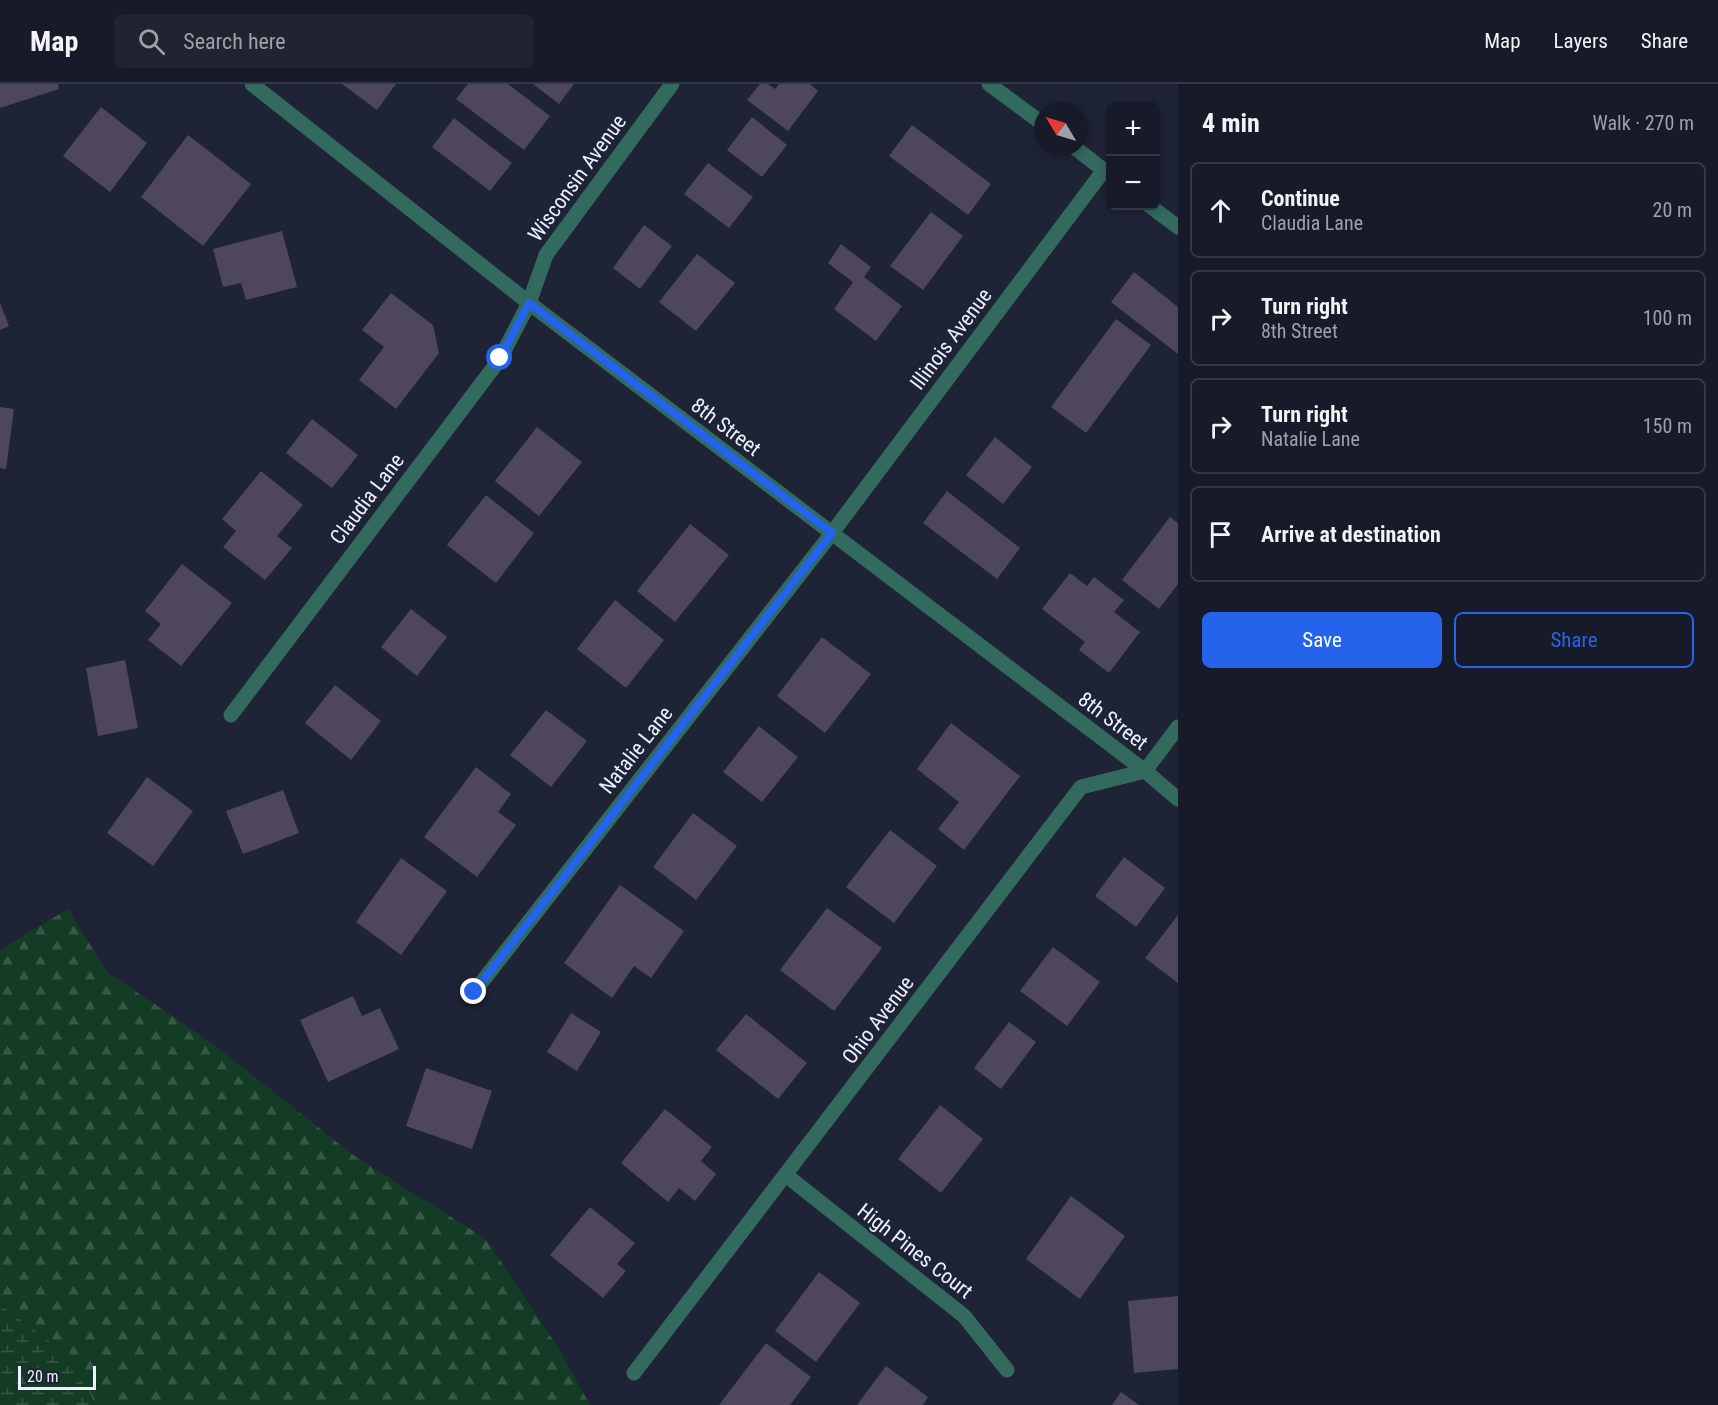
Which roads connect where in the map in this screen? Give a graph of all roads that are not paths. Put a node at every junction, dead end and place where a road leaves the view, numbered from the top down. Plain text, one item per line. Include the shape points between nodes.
1 (252, 84) edge
2 (672, 84) edge
3 (989, 84) edge
4 (1034, 117) edge
5 (1086, 156) edge
6 (1106, 171) edge
7 (1106, 173) edge
8 (1155, 210) edge
9 (1178, 227) edge
10 (529, 303) junction
11 (832, 533) junction
12 (231, 715) dead end
13 (1178, 727) edge
14 (1145, 771) junction
15 (1178, 799) edge
16 (474, 992) dead end
17 (786, 1176) junction
18 (1007, 1370) dead end
19 (634, 1373) dead end

1 - 10 street, 8th Street
2 - 10 street, Wisconsin Avenue via 546,255
3 - 4 street
5 - 6 street
7 - 11 street, Illinois Avenue
8 - 9 street
10 - 11 street, 8th Street
10 - 12 street, Claudia Lane via 500,358
11 - 14 street, 8th Street
11 - 16 street, Natalie Lane
13 - 14 street
14 - 15 street, 8th Street
14 - 17 street, Ohio Avenue via 1081,787
17 - 18 street, High Pines Court via 964,1316
17 - 19 street, Ohio Avenue

